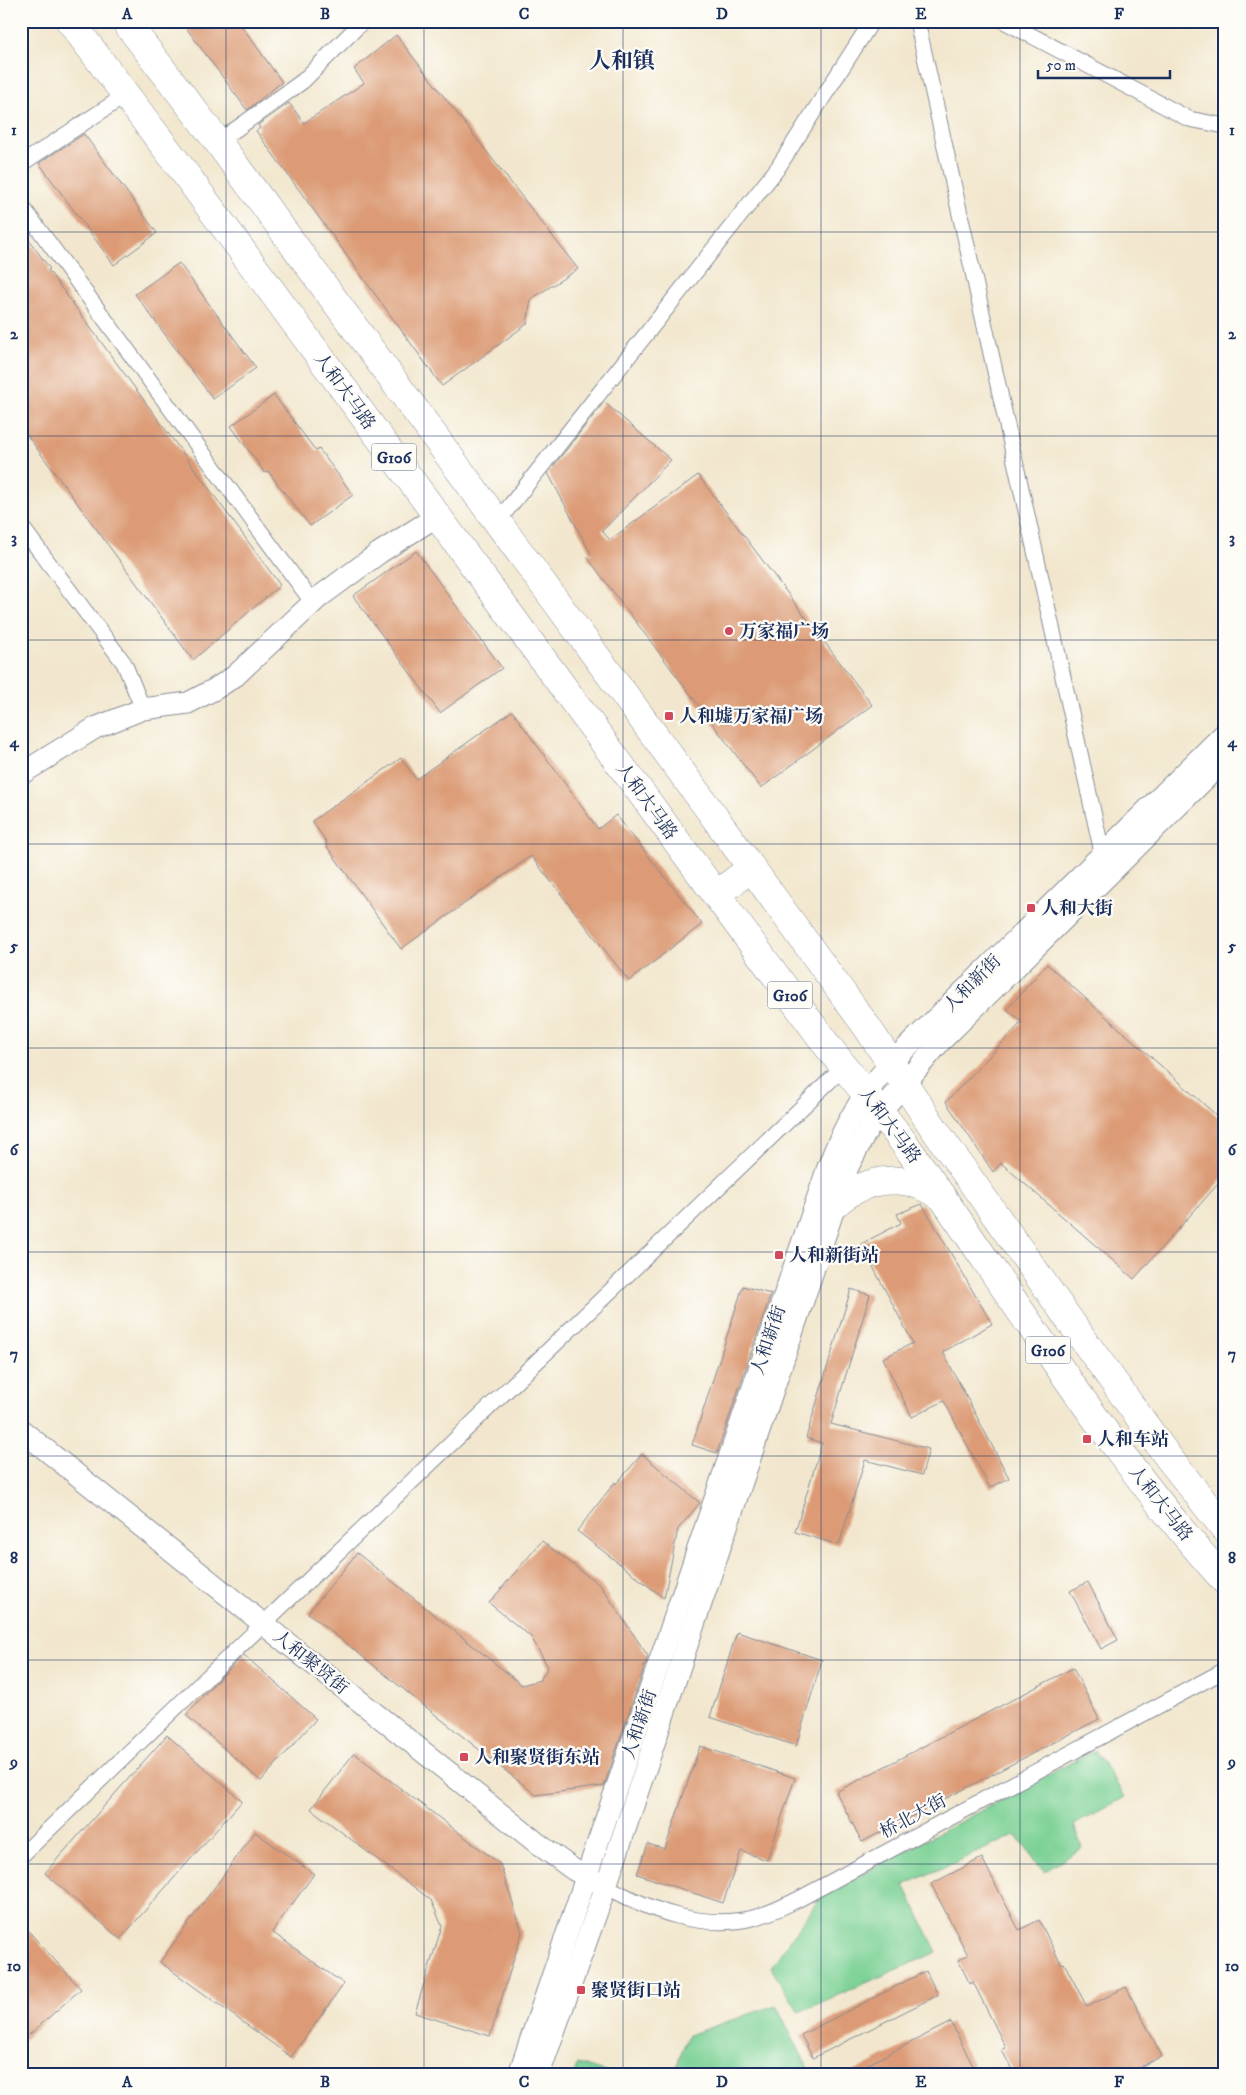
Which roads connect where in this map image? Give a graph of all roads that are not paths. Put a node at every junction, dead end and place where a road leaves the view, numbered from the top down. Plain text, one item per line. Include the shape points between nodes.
1 (70, 21) edge
2 (125, 21) edge
3 (363, 21) edge
4 (872, 21) edge
5 (917, 21) edge
6 (1004, 21) edge
7 (126, 96) junction
8 (1225, 126) edge
9 (218, 142) junction
10 (21, 164) edge
11 (21, 204) edge
12 (437, 516) junction
13 (498, 521) junction
14 (21, 526) edge
15 (313, 603) junction
16 (143, 709) junction
17 (1225, 733) edge
18 (1225, 759) edge
19 (21, 774) edge
20 (1102, 852) junction
21 (751, 868) junction
22 (716, 895) junction
23 (844, 1067) junction
24 (897, 1074) junction
25 (873, 1102) junction
26 (942, 1196) junction
27 (835, 1204) junction
28 (21, 1430) edge
29 (1225, 1529) edge
30 (1225, 1581) edge
31 (263, 1623) junction
32 (1225, 1670) edge
33 (21, 1856) edge
34 (587, 1877) junction
35 (606, 1886) junction
36 (519, 2074) edge
37 (539, 2074) edge

1 - 7 highway, 人和大马路 / G106
2 - 9 highway, 人和大马路 / G106
3 - 9 street via 303,81
4 - 13 street via 777,168
5 - 20 street
6 - 8 street via 1189,119
7 - 10 street
7 - 12 highway, 人和大马路 / G106
9 - 13 highway, 人和大马路 / G106
11 - 15 street
12 - 15 street via 379,553
12 - 22 highway, 人和大马路 / G106
13 - 21 highway, 人和大马路 / G106
14 - 16 street via 124,663
15 - 16 street via 235,676 215,690 188,703
16 - 19 street via 95,728
17 - 20 street, 人和新街
18 - 24 street, 人和新街 via 940,1042
20 - 24 street, 人和新街
21 - 22 highway
21 - 24 highway, 人和大马路 / G106 via 867,1027
22 - 23 highway, 人和大马路 / G106
23 - 25 highway, 人和大马路 / G106
23 - 31 street
24 - 25 street, 人和新街
24 - 29 highway, 人和大马路 / G106 via 1128,1403
25 - 26 highway, 人和大马路 / G106
25 - 27 street, 人和新街
25 - 34 street, 人和新街 via 849,1117 828,1167
26 - 27 highway via 910,1182 876,1182 852,1191
26 - 30 highway, 人和大马路 / G106 via 1111,1438
27 - 35 street, 人和新街
28 - 31 street, 人和聚贤街
31 - 33 street
31 - 34 street, 人和聚贤街 via 537,1843
32 - 35 street, 桥北大街 via 799,1899 755,1918 708,1922 680,1917 634,1902
34 - 35 street, 人和聚贤街
34 - 36 street, 人和新街
35 - 37 street, 人和新街

